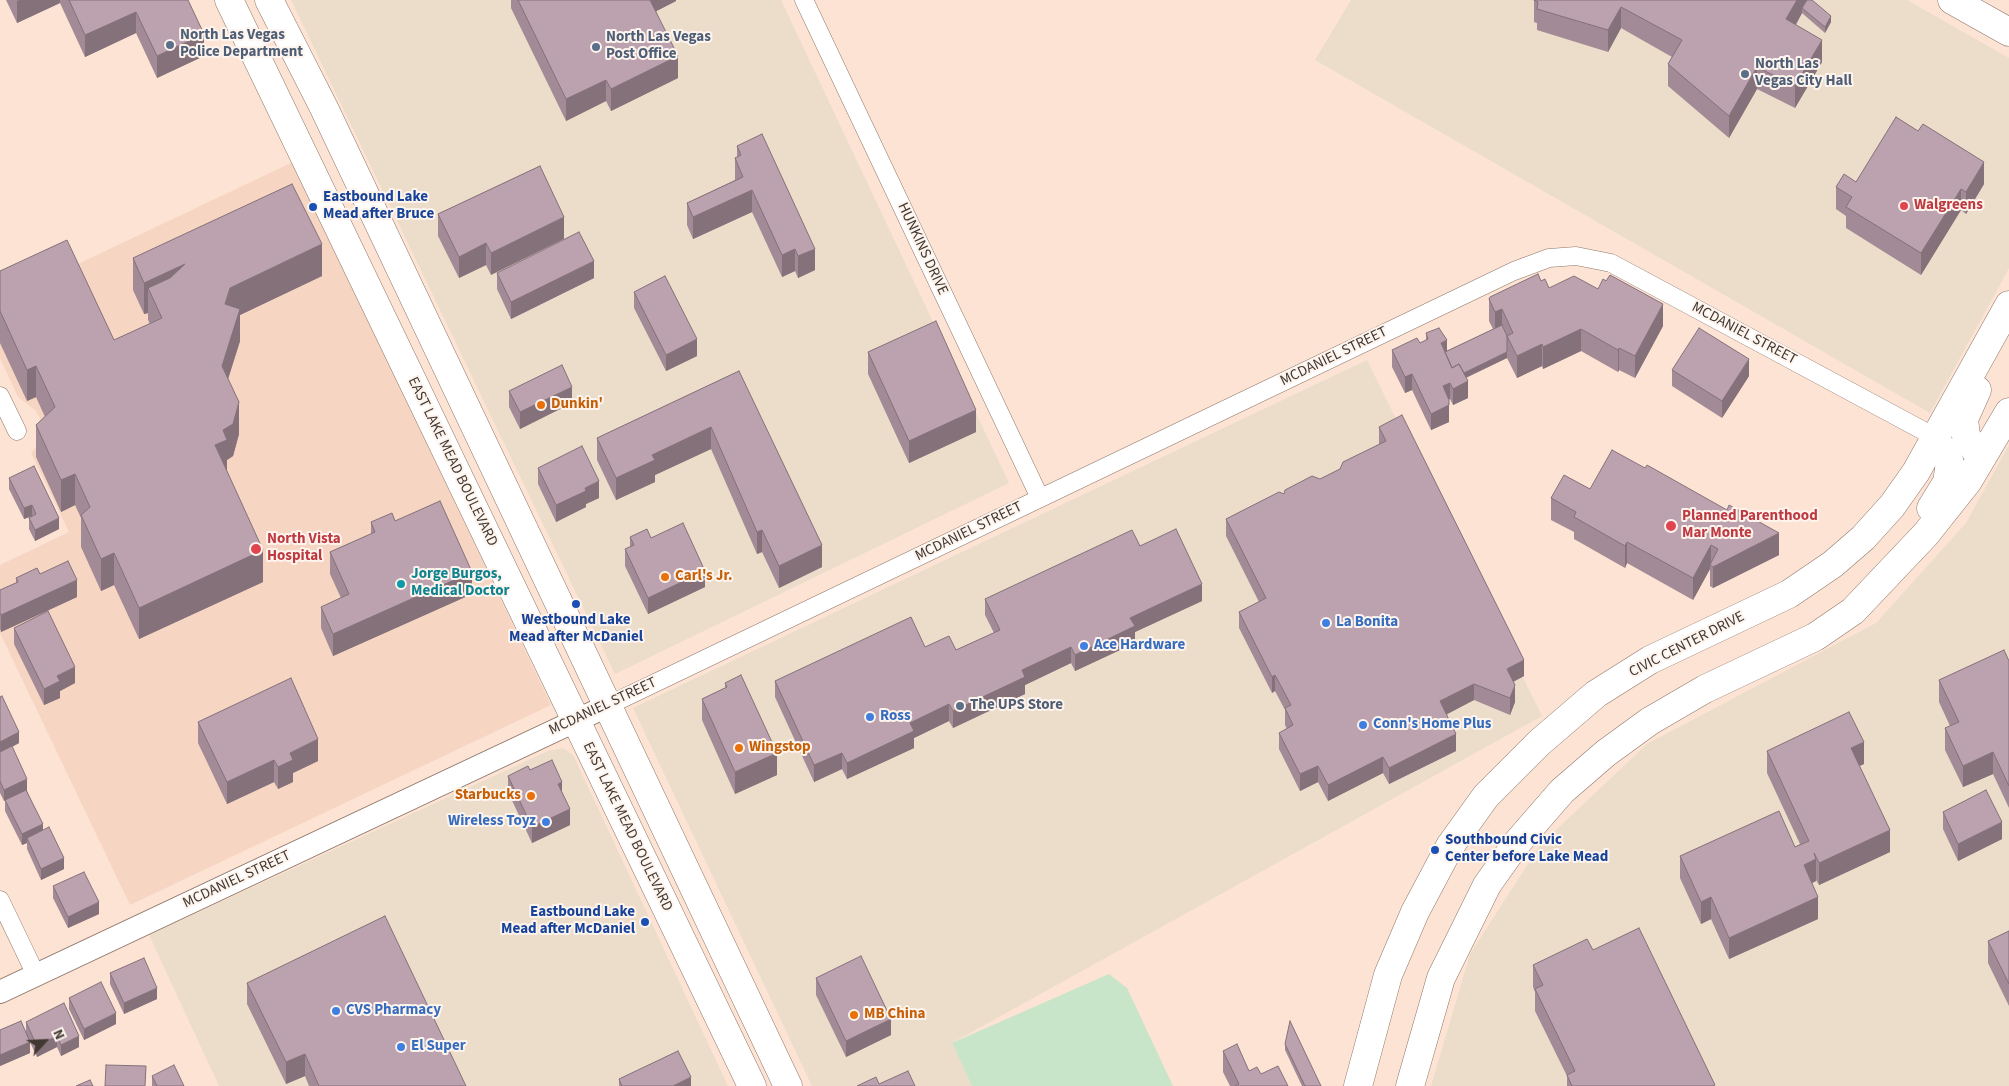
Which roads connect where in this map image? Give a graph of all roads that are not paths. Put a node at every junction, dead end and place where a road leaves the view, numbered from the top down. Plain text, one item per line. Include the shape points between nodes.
1 (229, 0) edge
2 (804, 0) edge
3 (1952, 0) edge
4 (271, 4) edge
5 (2009, 32) edge
6 (255, 53) junction
7 (2009, 305) edge
8 (1979, 359) junction
9 (0, 396) edge
10 (466, 408) junction
11 (2009, 412) edge
12 (17, 431) dead end
13 (1935, 437) junction
14 (1981, 459) junction
15 (461, 481) junction
16 (1040, 498) junction
17 (1926, 534) junction
18 (607, 706) junction
19 (576, 721) junction
20 (0, 900) edge
21 (36, 976) junction
22 (0, 992) edge
23 (752, 1086) edge
24 (788, 1086) edge
25 (1358, 1086) edge
26 (1410, 1086) edge

1 - 6 main road, EAST LAKE MEAD BOULEVARD
2 - 16 street, HUNKINS DRIVE
3 - 5 main road
4 - 6 main road via 265,42
4 - 10 main road via 324,108
6 - 15 main road, EAST LAKE MEAD BOULEVARD
7 - 8 main road, CIVIC CENTER DRIVE
8 - 13 main road, CIVIC CENTER DRIVE
8 - 14 main road via 1977,391 1964,419 1966,436
9 - 12 street
10 - 15 main road via 466,452
10 - 18 main road
11 - 14 main road
13 - 16 street, MCDANIEL STREET via 1611,263 1576,256 1549,258 1514,271
13 - 17 main road via 1950,464 1947,482 1931,508
13 - 25 main road, CIVIC CENTER DRIVE via 1892,506 1833,564 1789,594 1650,660 1596,694 1540,742 1486,796 1450,846 1415,912 1388,975
14 - 17 main road via 1968,481
15 - 19 main road, EAST LAKE MEAD BOULEVARD
16 - 18 street, MCDANIEL STREET
17 - 26 main road via 1853,611 1815,637 1705,690 1650,721 1562,791 1516,844 1487,885 1441,978
18 - 19 street, MCDANIEL STREET
18 - 24 main road
19 - 21 street, MCDANIEL STREET
19 - 23 main road, EAST LAKE MEAD BOULEVARD
20 - 21 street
21 - 22 street, MCDANIEL STREET

